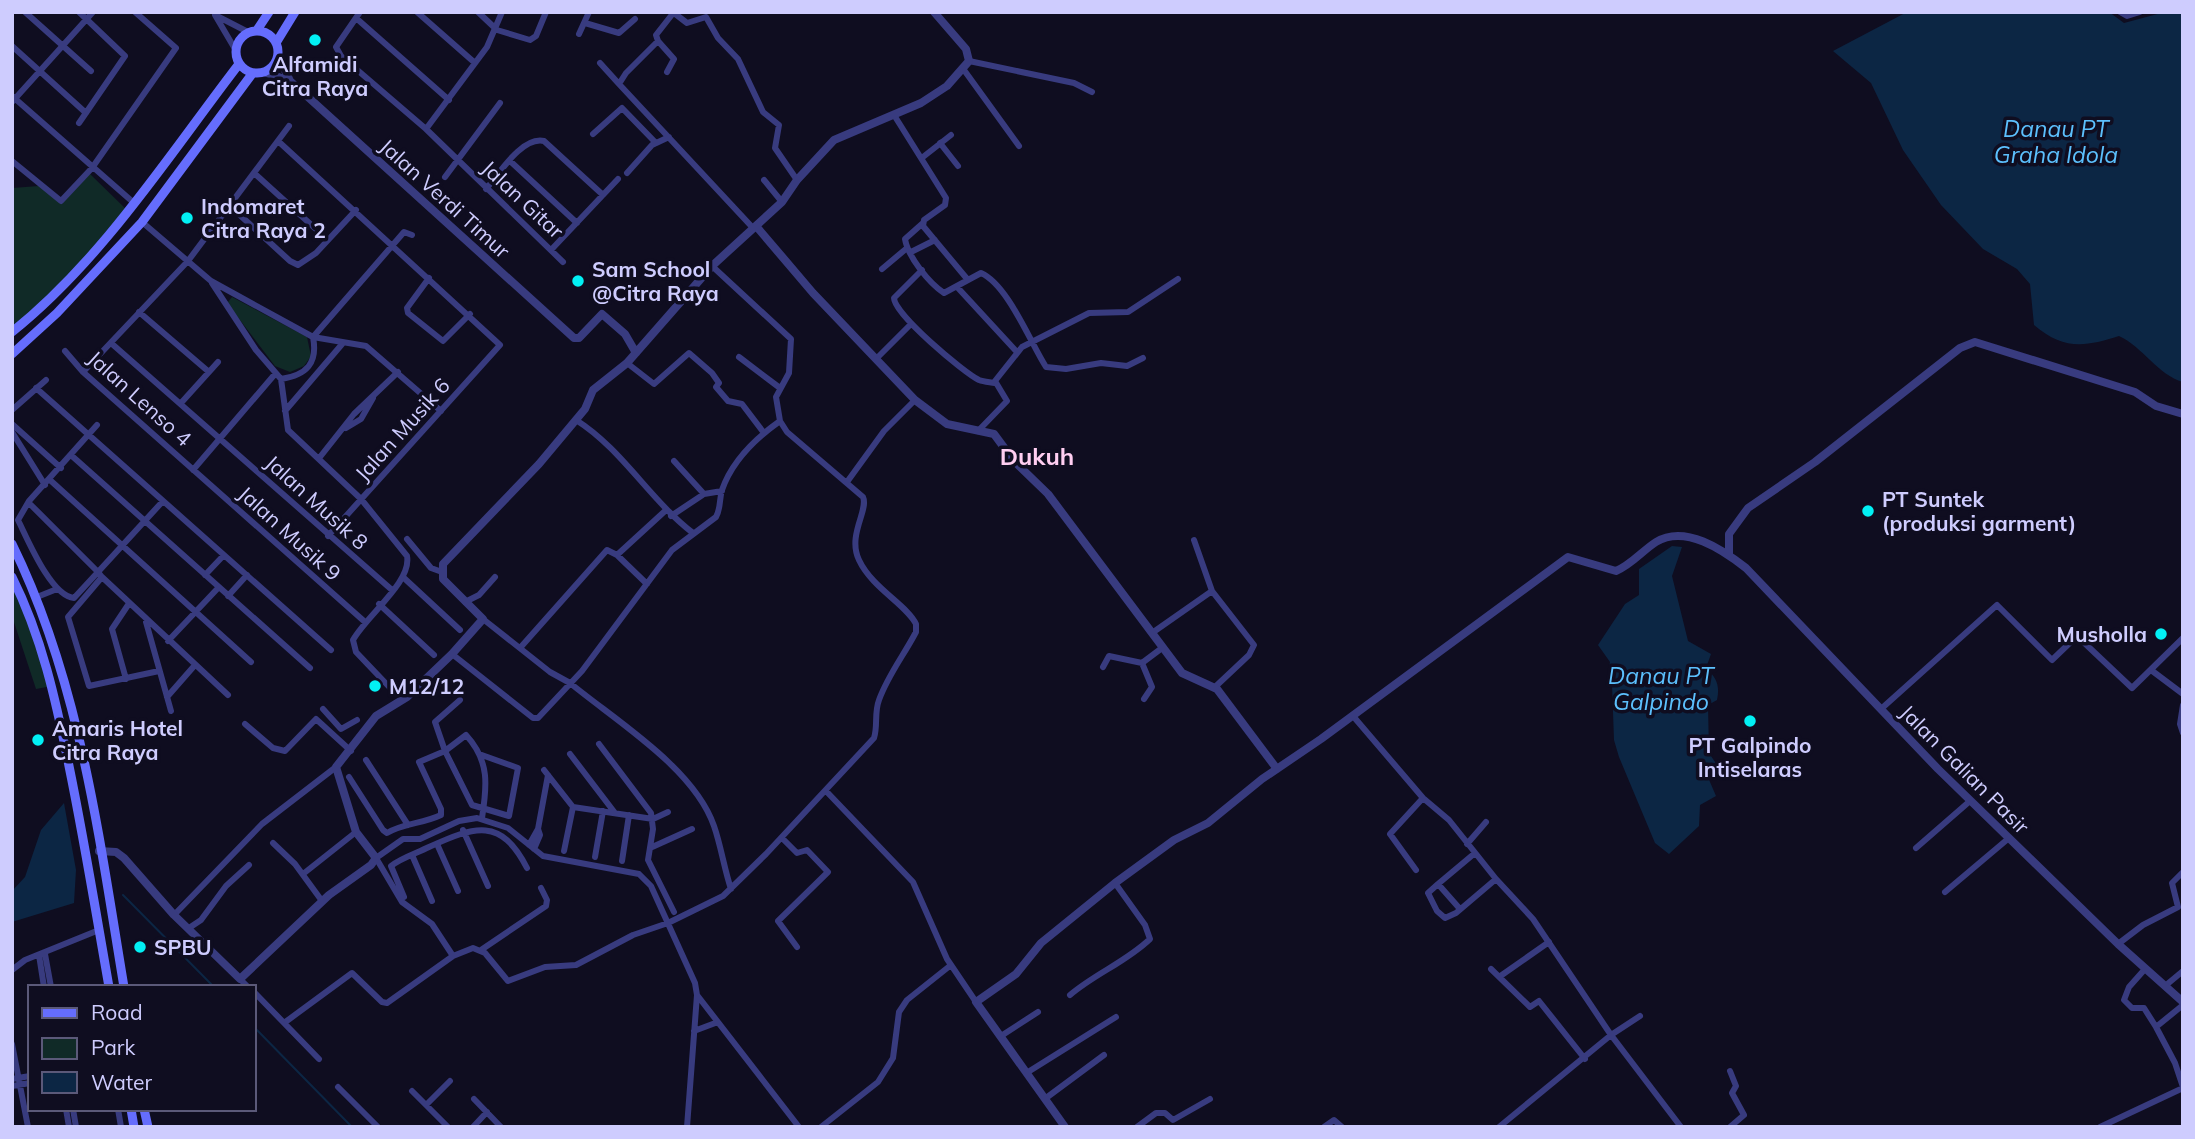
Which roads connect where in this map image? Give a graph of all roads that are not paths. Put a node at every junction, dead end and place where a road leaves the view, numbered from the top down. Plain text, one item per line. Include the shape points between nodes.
1 (25, 12) edge
2 (79, 12) edge
3 (93, 12) edge
4 (135, 12) edge
5 (270, 12) edge
6 (295, 12) edge
7 (417, 12) edge
8 (478, 12) edge
9 (502, 12) edge
10 (545, 12) edge
11 (589, 12) edge
12 (934, 12) edge
13 (2120, 12) edge
14 (2140, 12) edge
15 (674, 13) edge
16 (213, 14) edge
17 (358, 15) edge
18 (87, 19) junction
19 (635, 19) dead end
20 (585, 23) junction
21 (496, 30) junction
22 (252, 31) junction
23 (579, 34) dead end
24 (658, 41) junction
25 (276, 43) junction
26 (12, 46) edge
27 (63, 46) junction
28 (235, 49) junction
29 (278, 55) junction
30 (969, 61) junction
31 (600, 63) dead end
32 (239, 64) junction
33 (475, 64) junction
34 (964, 70) junction
35 (39, 71) junction
36 (91, 71) dead end
37 (264, 72) junction
38 (667, 72) dead end
39 (252, 74) junction
40 (290, 81) junction
41 (619, 84) junction
42 (1092, 92) dead end
43 (13, 99) edge
44 (449, 100) junction
45 (500, 103) dead end
46 (86, 113) junction
47 (894, 115) junction
48 (79, 123) dead end
49 (289, 126) dead end
50 (426, 129) junction
51 (593, 134) dead end
52 (951, 135) dead end
53 (668, 137) junction
54 (278, 141) junction
55 (656, 143) junction
56 (940, 143) junction
57 (1019, 146) dead end
58 (169, 154) junction
59 (923, 158) junction
60 (12, 161) edge
61 (510, 161) junction
62 (458, 163) junction
63 (185, 165) junction
64 (958, 166) dead end
65 (92, 167) junction
66 (254, 173) junction
67 (626, 173) dead end
68 (445, 177) dead end
69 (618, 179) dead end
70 (764, 180) dead end
71 (797, 180) junction
72 (486, 188) junction
73 (603, 195) junction
74 (782, 202) junction
75 (134, 203) junction
76 (230, 206) junction
77 (356, 210) junction
78 (142, 222) junction
79 (577, 223) junction
80 (923, 223) junction
81 (755, 227) junction
82 (412, 235) dead end
83 (328, 240) junction
84 (935, 240) junction
85 (394, 245) junction
86 (551, 250) junction
87 (909, 250) junction
88 (86, 258) junction
89 (188, 261) junction
90 (563, 262) dead end
91 (712, 267) junction
92 (99, 270) junction
93 (882, 270) dead end
94 (922, 270) junction
95 (429, 278) junction
96 (1178, 279) dead end
97 (968, 280) junction
98 (211, 281) junction
99 (958, 288) junction
100 (139, 312) junction
101 (470, 314) junction
102 (911, 324) junction
103 (12, 332) edge
104 (313, 337) junction
105 (1033, 341) junction
106 (111, 343) junction
107 (343, 343) junction
108 (1016, 351) junction
109 (65, 352) dead end
110 (636, 353) junction
111 (12, 354) edge
112 (739, 357) dead end
113 (1143, 358) dead end
114 (876, 359) junction
115 (218, 362) dead end
116 (627, 363) junction
117 (83, 372) junction
118 (209, 372) junction
119 (398, 372) junction
120 (278, 377) junction
121 (46, 380) dead end
122 (995, 383) junction
123 (36, 388) junction
124 (780, 388) junction
125 (915, 400) junction
126 (181, 403) junction
127 (12, 410) edge
128 (285, 411) junction
129 (442, 411) junction
130 (2183, 414) edge
131 (576, 420) junction
132 (780, 421) junction
133 (12, 424) edge
134 (97, 425) dead end
135 (978, 431) junction
136 (12, 432) edge
137 (764, 433) junction
138 (91, 435) junction
139 (221, 438) junction
140 (72, 456) junction
141 (320, 457) junction
142 (674, 461) dead end
143 (61, 468) junction
144 (193, 470) junction
145 (47, 482) junction
146 (847, 482) junction
147 (722, 491) junction
148 (704, 494) junction
149 (361, 499) junction
150 (163, 500) junction
151 (30, 504) junction
152 (668, 513) junction
153 (144, 522) junction
154 (693, 533) junction
155 (328, 536) junction
156 (407, 539) dead end
157 (1194, 540) dead end
158 (12, 544) edge
159 (122, 545) junction
160 (1729, 554) junction
161 (224, 555) junction
162 (617, 555) junction
163 (442, 572) junction
164 (100, 575) junction
165 (205, 575) junction
166 (247, 575) junction
167 (12, 577) edge
168 (495, 577) dead end
169 (404, 578) junction
170 (647, 584) junction
171 (219, 587) junction
172 (57, 589) junction
173 (392, 590) junction
174 (1212, 591) junction
175 (228, 596) junction
176 (37, 597) junction
177 (465, 602) junction
178 (379, 604) junction
179 (128, 605) junction
180 (196, 611) junction
181 (484, 619) junction
182 (145, 620) junction
183 (365, 622) junction
184 (460, 630) dead end
185 (1152, 633) junction
186 (2183, 638) edge
187 (168, 641) junction
188 (520, 648) junction
189 (1162, 648) junction
190 (331, 650) dead end
191 (452, 654) junction
192 (434, 655) dead end
193 (251, 662) dead end
194 (1142, 663) junction
195 (195, 665) junction
196 (1103, 667) dead end
197 (310, 668) dead end
198 (2151, 670) junction
199 (159, 671) junction
200 (126, 679) junction
201 (570, 683) junction
202 (1215, 687) junction
203 (395, 693) dead end
204 (2183, 694) edge
205 (228, 695) dead end
206 (167, 697) junction
207 (1144, 699) dead end
208 (460, 700) dead end
209 (2183, 705) edge
210 (323, 709) dead end
211 (1881, 709) junction
212 (171, 711) dead end
213 (1353, 716) junction
214 (245, 724) dead end
215 (367, 730) junction
216 (2183, 733) edge
217 (599, 744) dead end
218 (351, 751) junction
219 (445, 751) junction
220 (479, 754) junction
221 (570, 754) dead end
222 (366, 760) dead end
223 (83, 761) junction
224 (69, 763) junction
225 (336, 767) junction
226 (1277, 769) junction
227 (349, 777) dead end
228 (826, 792) junction
229 (1423, 798) junction
230 (1970, 801) junction
231 (573, 807) junction
232 (484, 809) junction
233 (603, 811) junction
234 (668, 812) dead end
235 (615, 813) junction
236 (629, 815) junction
237 (482, 818) junction
238 (653, 819) junction
239 (459, 821) junction
240 (1486, 822) dead end
241 (408, 825) junction
242 (692, 829) dead end
243 (356, 832) junction
244 (464, 832) junction
245 (782, 838) junction
246 (2009, 838) junction
247 (273, 843) dead end
248 (437, 844) junction
249 (1467, 844) junction
250 (531, 847) junction
251 (650, 848) junction
252 (1916, 848) dead end
253 (99, 851) junction
254 (564, 851) dead end
255 (1475, 853) junction
256 (412, 855) junction
257 (595, 857) dead end
258 (376, 858) junction
259 (622, 861) dead end
260 (249, 866) dead end
261 (527, 868) dead end
262 (1416, 870) dead end
263 (2183, 872) edge
264 (303, 874) junction
265 (1496, 879) junction
266 (1115, 883) junction
267 (1438, 884) junction
268 (488, 886) dead end
269 (541, 888) dead end
270 (731, 889) junction
271 (458, 891) dead end
272 (1945, 892) dead end
273 (404, 897) dead end
274 (323, 901) junction
275 (432, 901) dead end
276 (1460, 909) junction
277 (674, 912) dead end
278 (174, 915) junction
279 (668, 923) junction
280 (189, 928) junction
281 (99, 930) junction
282 (1549, 942) junction
283 (2118, 944) junction
284 (797, 947) dead end
285 (481, 950) junction
286 (42, 954) junction
287 (453, 956) junction
288 (951, 965) junction
289 (2145, 968) junction
290 (1490, 969) dead end
291 (12, 970) edge
292 (2183, 971) edge
293 (122, 973) junction
294 (107, 976) junction
295 (1499, 977) junction
296 (240, 979) junction
297 (44, 985) edge
298 (50, 985) edge
299 (109, 985) edge
300 (124, 985) edge
301 (246, 985) edge
302 (2165, 986) junction
303 (256, 994) edge
304 (697, 995) junction
305 (1070, 995) dead end
306 (976, 1002) junction
307 (2183, 1004) edge
308 (1038, 1012) dead end
309 (1640, 1016) dead end
310 (1116, 1017) dead end
311 (284, 1023) junction
312 (718, 1023) junction
313 (2156, 1027) junction
314 (694, 1031) junction
315 (1611, 1035) junction
316 (1001, 1036) junction
317 (12, 1044) edge
318 (1104, 1055) dead end
319 (319, 1059) dead end
320 (1585, 1059) junction
321 (1730, 1071) dead end
322 (1028, 1072) junction
323 (16, 1082) edge
324 (450, 1082) dead end
325 (338, 1087) dead end
326 (2183, 1087) edge
327 (412, 1091) dead end
328 (1046, 1098) junction
329 (474, 1099) dead end
330 (1210, 1099) dead end
331 (426, 1105) junction
332 (487, 1112) junction
333 (1173, 1120) junction
334 (27, 1127) edge
335 (378, 1127) edge
336 (448, 1127) edge
337 (472, 1127) edge
338 (501, 1127) edge
339 (687, 1127) edge
340 (799, 1127) edge
341 (821, 1127) edge
342 (1065, 1127) edge
343 (1137, 1127) edge
344 (1179, 1127) edge
345 (1324, 1127) edge
346 (1342, 1127) edge
347 (1499, 1127) edge
348 (1681, 1127) edge
349 (1730, 1127) edge
350 (2100, 1127) edge

1 - 27 street
2 - 18 street
3 - 18 street
4 - 65 street via 176,48
5 - 22 main road
6 - 25 main road
7 - 33 street
8 - 21 street
9 - 21 street
10 - 21 street via 530,40
11 - 20 street
12 - 30 street via 966,49
13 - 14 street via 2127,16
15 - 24 street via 657,30
15 - 71 street via 687,23 706,17 738,59 763,112 779,125 775,148
16 - 22 street
16 - 28 street
17 - 44 street, Jalan Gitar
17 - 50 street, Jalan Gitar via 339,41 337,52
18 - 27 street
18 - 46 street via 125,59
19 - 20 street via 620,33
20 - 23 street
21 - 33 street
22 - 25 main road via 264,32
22 - 28 main road
24 - 38 street via 674,59
24 - 41 street
25 - 29 main road
26 - 35 street
27 - 35 street
27 - 36 street
28 - 32 main road
29 - 37 main road
29 - 40 street, Jalan Verdi Timur
30 - 34 street
30 - 42 street via 1074,83
31 - 41 street
32 - 39 main road
32 - 58 main road
33 - 44 street
34 - 47 street via 947,86
34 - 57 street
35 - 43 street
35 - 46 street
37 - 39 main road
37 - 40 street, Jalan Verdi Timur
39 - 63 main road
40 - 110 street, Jalan Verdi Timur via 577,339 602,314 625,334
41 - 53 street
43 - 65 street
44 - 50 street
45 - 62 street, Jalan Gitar
46 - 48 street
47 - 59 street
47 - 71 street via 841,135
49 - 54 street
50 - 62 street, Jalan Gitar
51 - 55 street via 622,108
52 - 56 street
53 - 55 street
53 - 81 street
54 - 66 street
54 - 77 street
55 - 67 street
56 - 59 street
56 - 64 street
58 - 63 main road via 180,157
58 - 75 main road
59 - 80 street via 946,201
60 - 65 street via 61,201
61 - 72 street
61 - 73 street via 524,145 544,141
61 - 79 street
62 - 68 street, Jalan Gitar
62 - 72 street, Jalan Gitar
63 - 78 main road
65 - 75 street
66 - 76 street
66 - 83 street
69 - 73 street
70 - 74 street
71 - 74 street
72 - 86 street, Jalan Gitar
73 - 79 street
74 - 81 street
75 - 88 main road
76 - 83 street via 290,261 303,265
76 - 89 street
77 - 83 street
77 - 85 street
78 - 89 street
78 - 92 main road
79 - 86 street
80 - 84 street
80 - 87 street via 907,236
81 - 91 street
81 - 114 street
82 - 85 street via 406,231
84 - 87 street
84 - 97 street
85 - 95 street
85 - 104 street
86 - 90 street, Jalan Gitar
87 - 93 street
87 - 94 street
88 - 92 main road via 90,267
88 - 103 main road
89 - 98 street
89 - 100 street
91 - 110 street
91 - 124 street via 788,334 789,373
92 - 111 main road
94 - 99 street via 941,292
94 - 102 street via 894,299
95 - 101 street
95 - 101 street via 408,313 443,341
96 - 105 street via 1128,312 1089,313
97 - 99 street
97 - 105 street via 984,273
98 - 104 street
98 - 120 street
99 - 108 street
100 - 106 street
100 - 118 street
101 - 129 street, Jalan Musik 6 via 500,345
102 - 114 street
102 - 122 street via 977,379
104 - 107 street
104 - 120 street via 316,357 304,373
105 - 108 street
105 - 113 street via 1051,369 1090,363 1127,366
106 - 117 street
106 - 126 street, Jalan Musik 8
107 - 119 street via 366,346
107 - 128 street
108 - 122 street
109 - 117 street, Jalan Lenso 4
110 - 116 street
112 - 124 street
114 - 125 street
115 - 118 street
116 - 131 street via 593,390
116 - 137 street via 656,384 689,353 712,373 725,399 742,404
117 - 144 street, Jalan Lenso 4
118 - 126 street
119 - 129 street
119 - 141 street via 354,414
120 - 128 street
120 - 139 street
121 - 123 street
122 - 135 street via 1007,401
123 - 127 street
123 - 138 street
124 - 132 street via 775,402
125 - 135 street via 940,421
125 - 146 street
126 - 139 street, Jalan Musik 8
128 - 141 street via 288,430
129 - 149 street, Jalan Musik 6
130 - 160 street via 2156,407 2135,392 2042,361 1981,342 1969,344 1748,509 1729,534
131 - 152 street via 639,478
131 - 163 street via 443,564
132 - 137 street
132 - 146 street
133 - 143 street
134 - 138 street
135 - 185 street via 994,434 1048,494
136 - 145 street
137 - 147 street via 739,459
138 - 140 street
138 - 150 street
139 - 144 street
139 - 155 street, Jalan Musik 8
140 - 143 street
140 - 153 street
141 - 149 street
142 - 148 street
143 - 145 street
144 - 183 street, Jalan Musik 9
145 - 151 street
145 - 159 street
146 - 228 street via 866,501 856,523 857,556 873,581 917,628 879,698 874,738
147 - 148 street
147 - 154 street via 716,517
148 - 152 street
149 - 155 street, Jalan Musik 6
149 - 169 street via 407,556
150 - 153 street
150 - 161 street
151 - 164 street
151 - 172 street via 18,520
152 - 154 street
152 - 162 street
153 - 159 street
153 - 165 street
154 - 170 street via 672,550
155 - 173 street, Jalan Musik 8
156 - 163 street via 431,568
157 - 174 street
158 - 176 main road
159 - 164 street
159 - 180 street
160 - 211 street, Jalan Galian Pasir via 1805,626
160 - 213 street via 1682,536 1657,541 1616,571 1568,557
161 - 165 street
161 - 166 street
162 - 170 street
162 - 188 street via 607,550
163 - 177 street
164 - 172 street via 74,598
164 - 179 street
164 - 200 street via 68,620 86,684
165 - 171 street
166 - 175 street
166 - 190 street
167 - 224 main road via 47,663
168 - 177 street via 479,595
169 - 173 street
169 - 184 street
170 - 201 street
171 - 175 street
171 - 180 street
172 - 176 street
173 - 178 street
174 - 185 street
174 - 202 street via 1254,645 1249,656
175 - 197 street
176 - 223 main road via 67,684
177 - 181 street
178 - 183 street
178 - 192 street
179 - 182 street
179 - 200 street via 112,629
180 - 187 street
180 - 193 street
181 - 188 street
181 - 191 street
182 - 187 street
182 - 199 street
183 - 203 street via 354,640 356,652
185 - 189 street
186 - 198 street
187 - 195 street
188 - 201 street
189 - 194 street
189 - 202 street via 1189,678
191 - 201 street via 535,719
191 - 215 street via 407,697 376,716
194 - 196 street via 1109,656
194 - 207 street via 1152,687
195 - 205 street
195 - 206 street
198 - 204 street
198 - 211 street via 2132,688 2077,636 2052,660 1997,605
199 - 200 street
199 - 206 street
201 - 270 street via 676,771 698,796 714,827
202 - 226 street
206 - 212 street
208 - 219 street via 435,722
209 - 216 street via 2179,724
210 - 215 street via 341,729 356,719
211 - 230 street, Jalan Galian Pasir
213 - 226 street
213 - 229 street
214 - 218 street via 272,748 285,751 316,719
215 - 218 street
217 - 238 street
218 - 225 street
219 - 220 street via 466,735
219 - 232 street via 472,805
219 - 241 street via 419,762 440,815 420,825
220 - 232 street via 488,777
220 - 232 street via 518,768 511,814
221 - 235 street
222 - 241 street
223 - 224 main road
223 - 253 main road
224 - 281 main road
225 - 243 street
225 - 278 street via 262,824
226 - 266 street via 1208,823 1174,840
227 - 241 street via 383,830 387,833
228 - 245 street
228 - 288 street via 913,882
229 - 249 street via 1449,820
229 - 262 street via 1390,834
230 - 246 street, Jalan Galian Pasir
230 - 252 street
231 - 233 street
231 - 250 street via 546,772 538,844
231 - 254 street
232 - 237 street
233 - 235 street
233 - 257 street
234 - 238 street
235 - 236 street
236 - 238 street
236 - 259 street
237 - 239 street
237 - 250 street via 508,828
238 - 251 street
239 - 244 street
239 - 258 street via 420,839 403,839
240 - 249 street
242 - 251 street
243 - 258 street
243 - 264 street
244 - 248 street
244 - 261 street via 493,831 516,846
244 - 268 street
245 - 270 street
245 - 284 street via 797,853 807,850 828,872 778,922
246 - 272 street
246 - 283 street, Jalan Galian Pasir
247 - 264 street
248 - 256 street
248 - 271 street
249 - 255 street
250 - 279 street via 557,861 639,874 651,886
251 - 277 street via 648,860
253 - 278 street via 116,852 124,858
253 - 293 main road
255 - 265 street
255 - 267 street
256 - 273 street via 391,866
256 - 275 street
258 - 274 street
258 - 287 street via 402,902 435,928
260 - 280 street
263 - 283 street via 2172,883 2178,907
264 - 274 street
265 - 276 street
265 - 282 street
266 - 305 street via 1150,939 1121,964
266 - 306 street via 1041,943 1016,974
267 - 276 street
267 - 276 street via 1428,892 1441,916
269 - 285 street via 546,906
270 - 279 street
274 - 296 street
278 - 280 street
279 - 285 street via 633,935 576,965 545,967 508,981
279 - 304 street
280 - 296 street
281 - 286 street
281 - 294 main road
282 - 295 street
282 - 315 street
283 - 289 street, Jalan Galian Pasir
285 - 287 street via 462,950
286 - 291 street
286 - 297 street
286 - 298 street
287 - 311 street via 387,1003 356,974 347,974
288 - 306 street
288 - 341 street via 906,1000 899,1012 893,1058 878,1082
289 - 302 street, Jalan Galian Pasir
289 - 313 street via 2124,1000 2132,1008 2144,1008
290 - 295 street
292 - 302 street
293 - 294 main road
293 - 300 main road
294 - 299 main road
295 - 320 street via 1530,1007 1539,1001
296 - 301 street
302 - 307 street, Jalan Galian Pasir
303 - 311 street
304 - 312 street
304 - 314 street
306 - 316 street
307 - 313 street
308 - 316 street
309 - 315 street
310 - 322 street
311 - 319 street
312 - 314 street
312 - 340 street
313 - 326 street
314 - 339 street
315 - 320 street
315 - 348 street
316 - 322 street
317 - 323 street
318 - 328 street
320 - 347 street
321 - 349 street via 1736,1086 1732,1093 1744,1115
322 - 328 street
323 - 334 street
324 - 331 street
325 - 335 street
326 - 350 street
327 - 331 street
328 - 342 street
329 - 332 street
330 - 333 street
331 - 336 street
332 - 337 street
332 - 338 street
333 - 343 street via 1156,1113
333 - 344 street
345 - 346 street via 1334,1120

